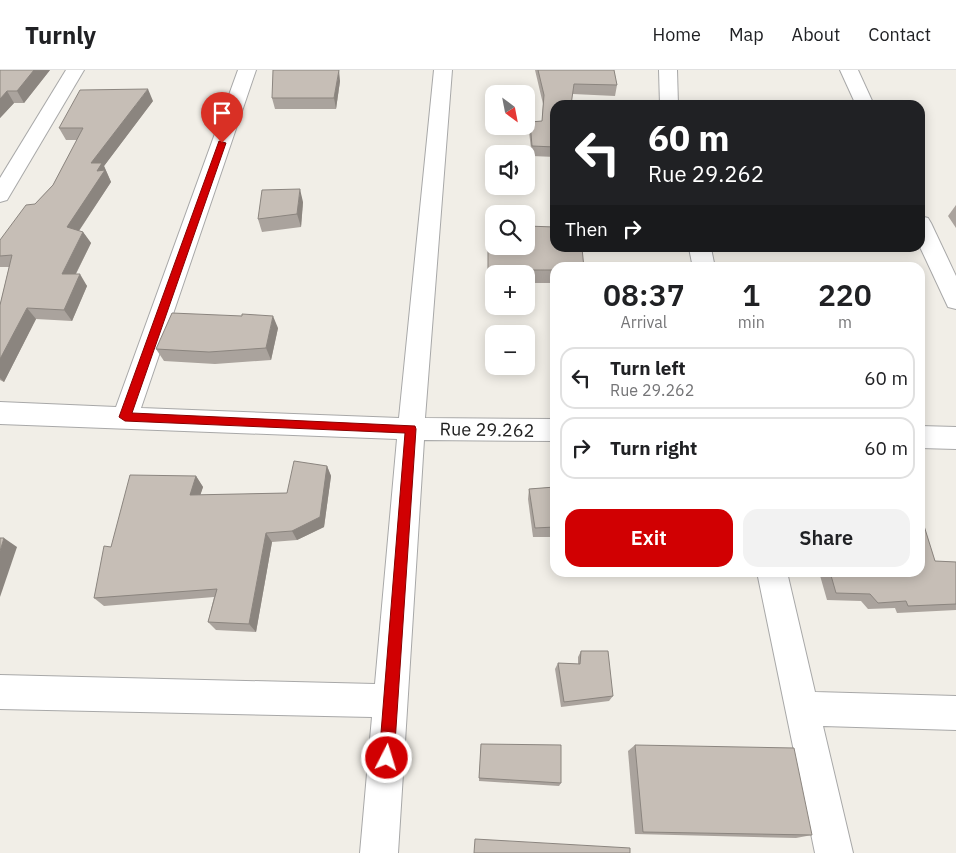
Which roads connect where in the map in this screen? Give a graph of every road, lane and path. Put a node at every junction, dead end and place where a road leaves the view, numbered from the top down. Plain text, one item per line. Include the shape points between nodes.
1 (75, 70) edge
2 (247, 70) edge
3 (443, 70) edge
4 (668, 70) edge
5 (849, 70) edge
6 (669, 100) edge
7 (863, 100) edge
8 (0, 195) edge
9 (925, 234) edge
10 (956, 301) edge
11 (0, 413) edge
12 (125, 417) junction
13 (411, 429) junction
14 (550, 430) edge
15 (925, 437) edge
16 (956, 438) edge
17 (773, 577) edge
18 (0, 692) edge
19 (391, 701) junction
20 (800, 709) junction
21 (956, 713) edge
22 (379, 853) edge
23 (834, 853) edge

1 - 8 street
2 - 12 street
3 - 13 street
4 - 6 street
5 - 7 street
9 - 10 street
11 - 12 street, Rue 29.262
12 - 13 street, Rue 29.262
13 - 14 street, Rue 29.262
13 - 19 street
15 - 16 street
17 - 20 street
18 - 19 street
19 - 22 street
20 - 21 street
20 - 23 street

